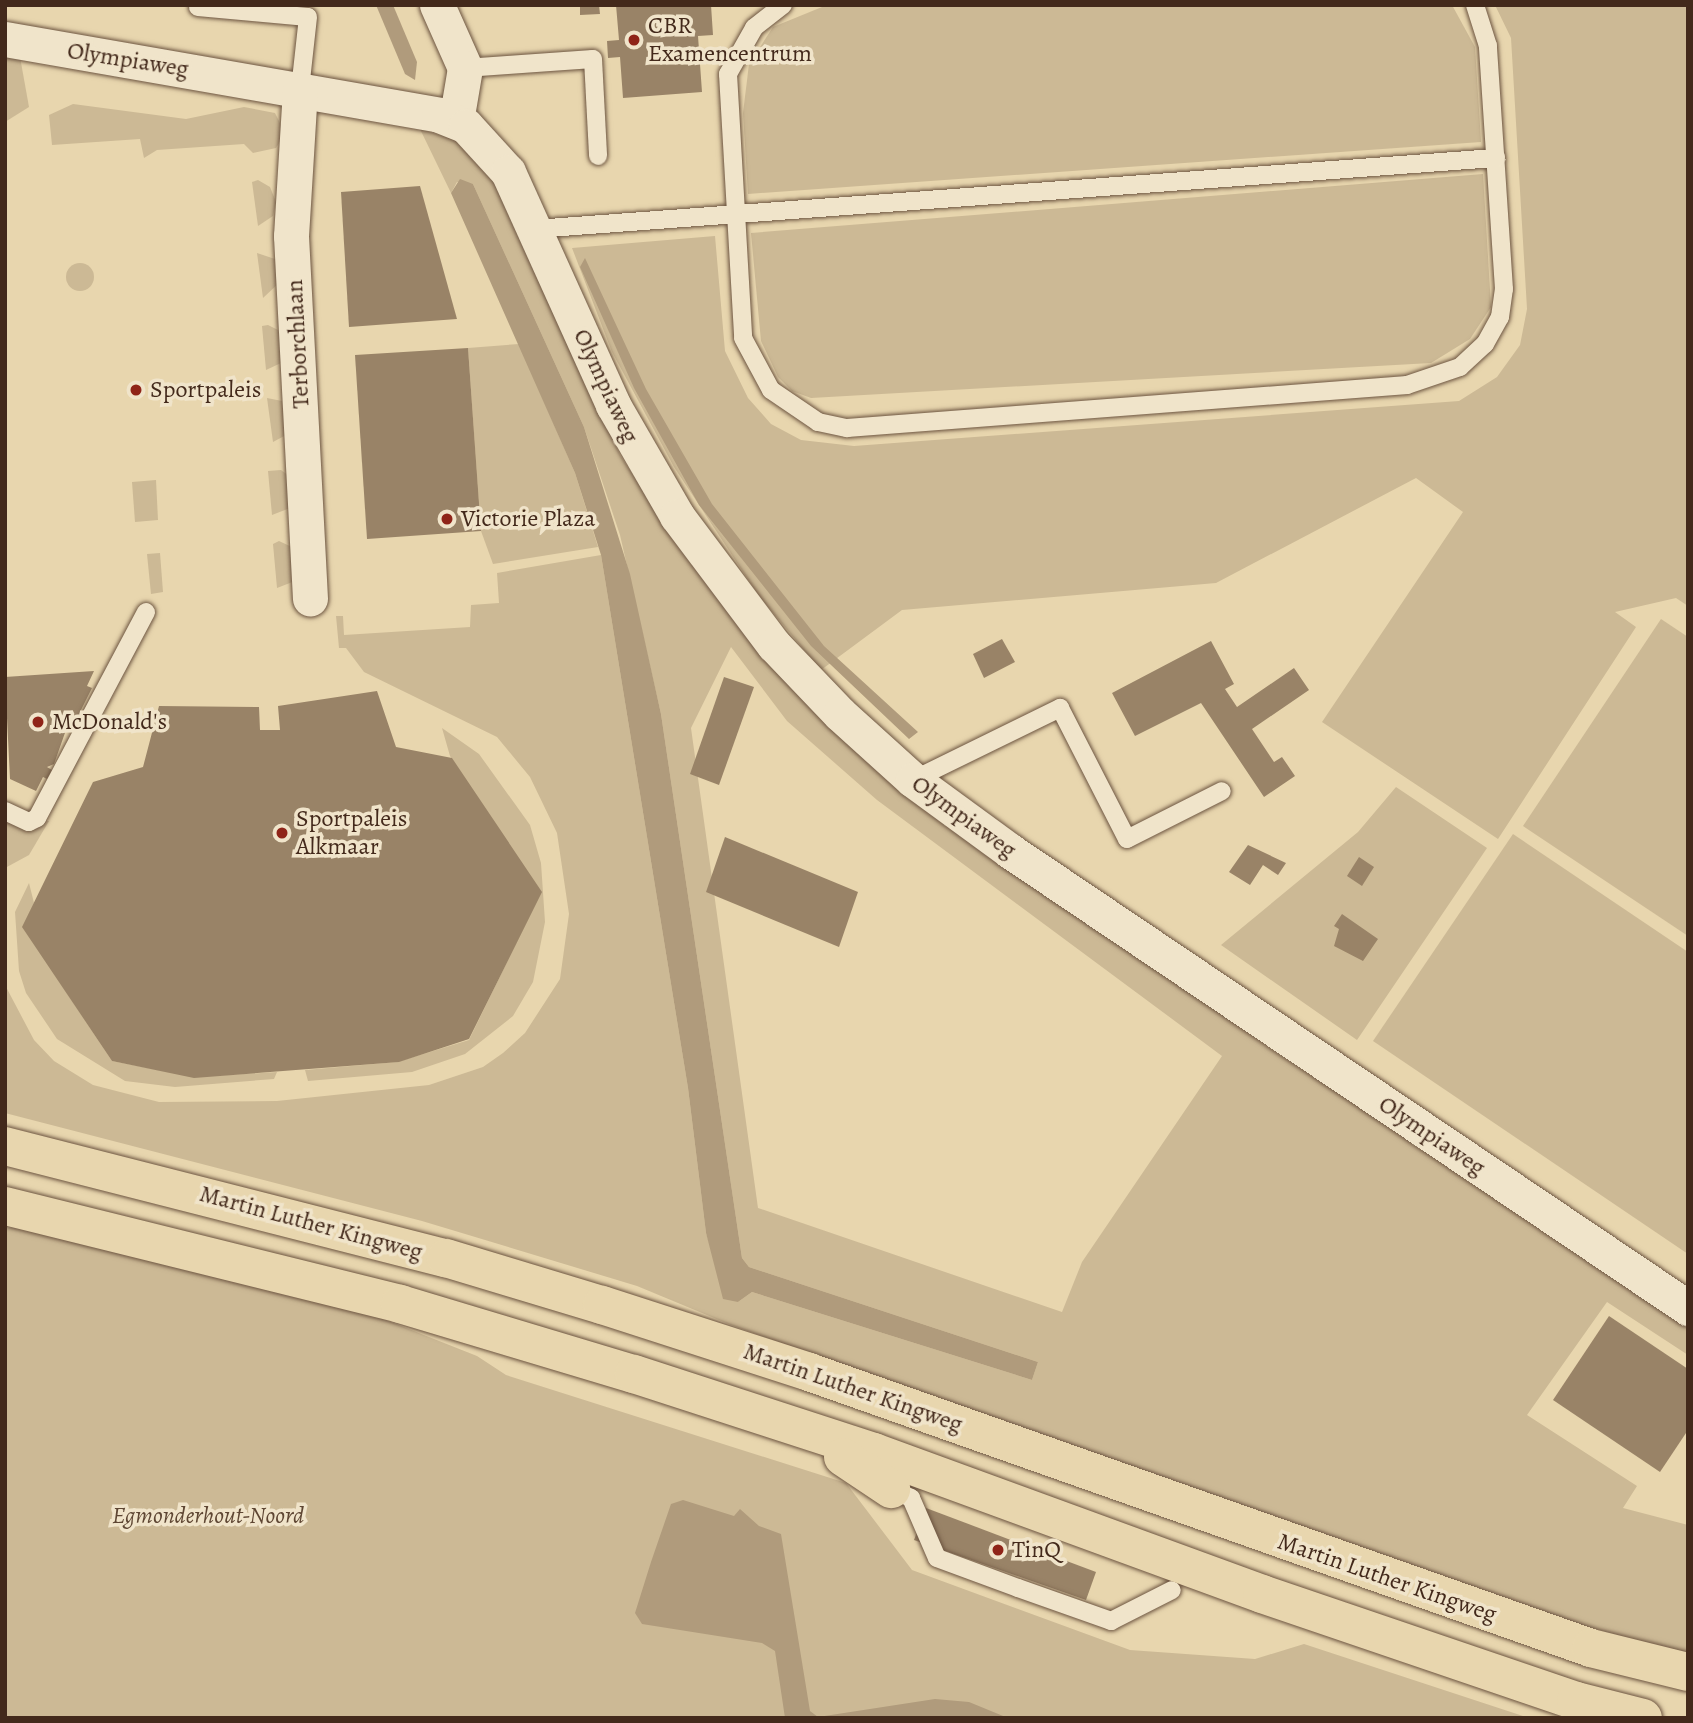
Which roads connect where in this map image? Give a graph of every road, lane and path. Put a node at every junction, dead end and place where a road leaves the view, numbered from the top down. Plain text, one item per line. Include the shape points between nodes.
1 (437, 5) edge
2 (783, 5) edge
3 (1475, 5) edge
4 (198, 7) edge
5 (5, 39) edge
6 (465, 68) junction
7 (300, 89) junction
8 (456, 121) junction
9 (598, 156) dead end
10 (1496, 158) junction
11 (734, 216) junction
12 (535, 229) junction
13 (310, 599) dead end
14 (146, 612) dead end
15 (913, 780) junction
16 (1222, 791) dead end
17 (5, 811) edge
18 (5, 1146) edge
19 (5, 1206) edge
20 (1688, 1308) edge
21 (797, 1427) junction
22 (891, 1489) joint
23 (1172, 1590) joint
24 (1262, 1594) junction
25 (1688, 1672) edge
26 (1643, 1718) edge

1 - 6 street
2 - 11 lane via 754,27 727,74
3 - 10 lane via 1488,46
4 - 7 lane via 308,18
5 - 7 street, Olympiaweg
6 - 8 street
6 - 9 lane via 593,59
7 - 8 street, Olympiaweg
7 - 13 street, Terborchlaan via 291,236
8 - 12 street, Olympiaweg via 508,172
10 - 11 lane
10 - 11 lane via 1504,289 1500,317 1485,344 1460,367 1407,385 929,422 847,428 818,422 771,390 743,338
11 - 12 lane
12 - 15 street, Olympiaweg via 613,405 677,516 774,645 840,715
14 - 17 lane via 37,818 29,822
15 - 16 lane via 1060,708 1127,839
15 - 20 street, Olympiaweg
18 - 25 highway, Martin Luther Kingweg via 446,1258 602,1305 798,1368 1591,1648
19 - 21 highway via 400,1304
21 - 22 highway
21 - 24 highway
22 - 23 lane via 911,1498 937,1558 1018,1588 1111,1621
23 - 24 highway
24 - 26 highway

